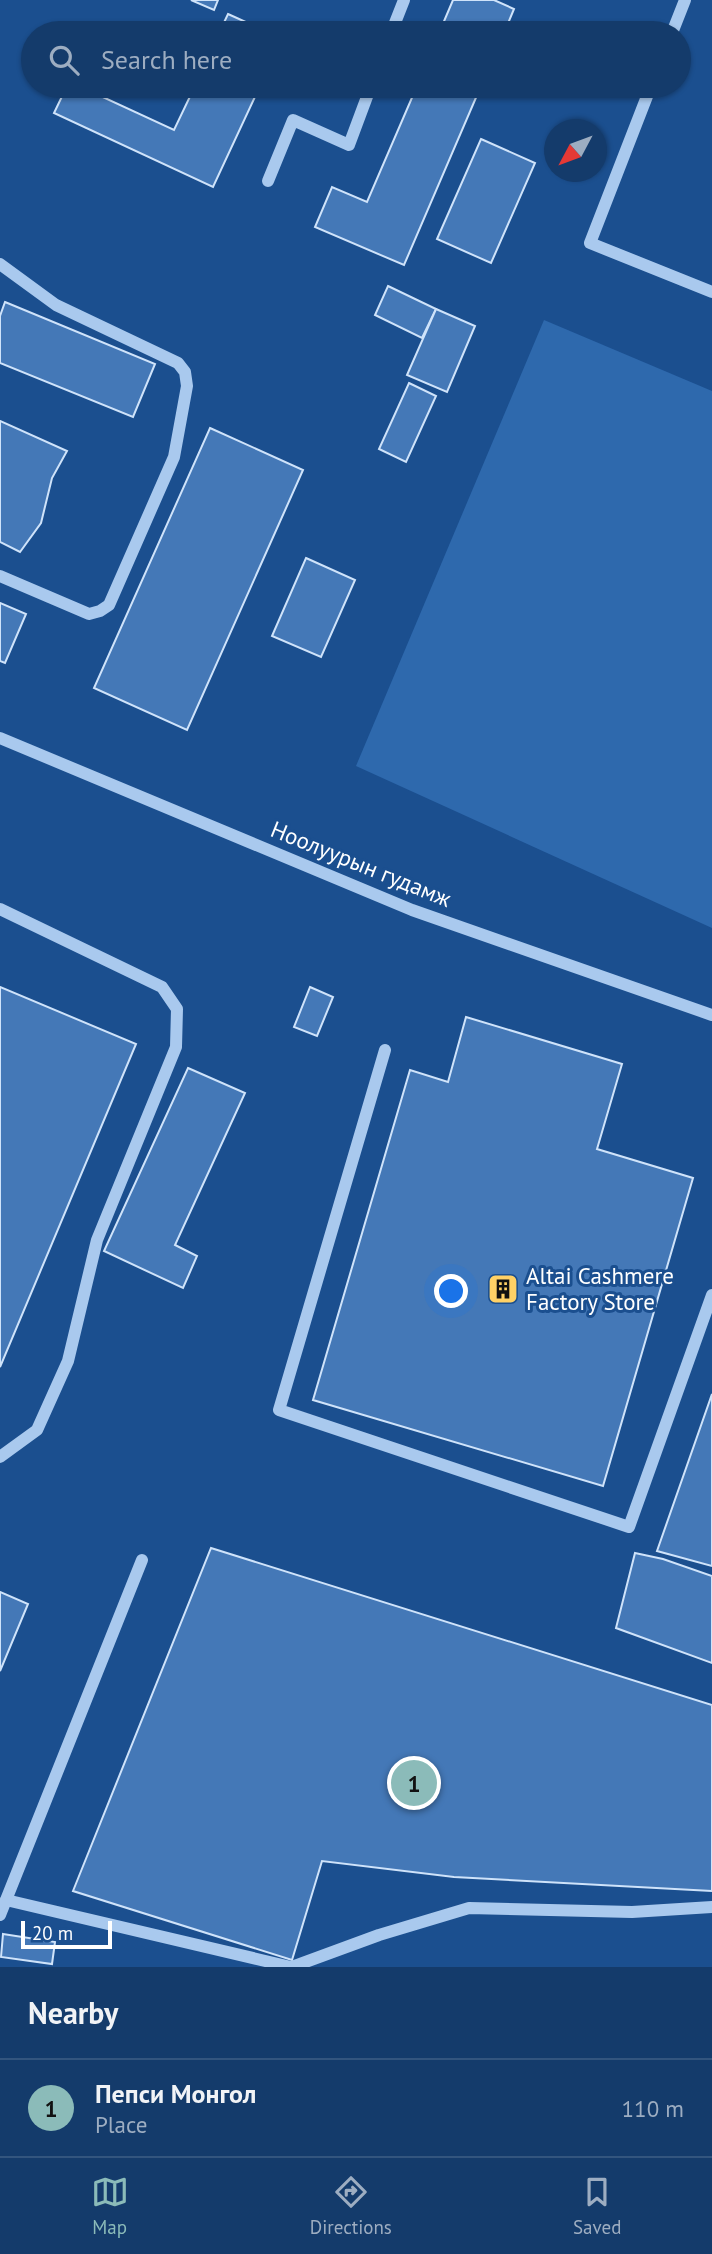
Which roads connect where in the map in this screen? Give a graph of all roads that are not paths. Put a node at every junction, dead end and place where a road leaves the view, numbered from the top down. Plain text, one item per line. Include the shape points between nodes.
1 (404, 0) edge
2 (685, 0) edge
3 (396, 21) edge
4 (677, 21) edge
5 (367, 98) edge
6 (646, 98) edge
7 (268, 181) dead end
8 (0, 264) edge
9 (712, 292) edge
10 (0, 576) edge
11 (0, 738) edge
12 (0, 909) edge
13 (712, 1015) edge
14 (385, 1050) dead end
15 (712, 1296) edge
16 (0, 1457) edge
17 (142, 1560) dead end
18 (6, 1900) junction
19 (712, 1907) edge
20 (0, 1915) edge
21 (292, 1967) edge

1 - 3 street
2 - 4 street
5 - 7 street via 349,145 293,120
6 - 9 street via 590,243
8 - 10 street via 56,305 178,363 186,372 187,386 174,457 109,605 89,614
11 - 13 street, Ноолуурын гудамж via 412,910
12 - 16 street via 162,987 177,1009 176,1047 97,1240 68,1362 37,1430
14 - 15 street via 279,1410 629,1527
17 - 18 street
18 - 20 street
18 - 21 street
19 - 21 street via 632,1912 469,1908

